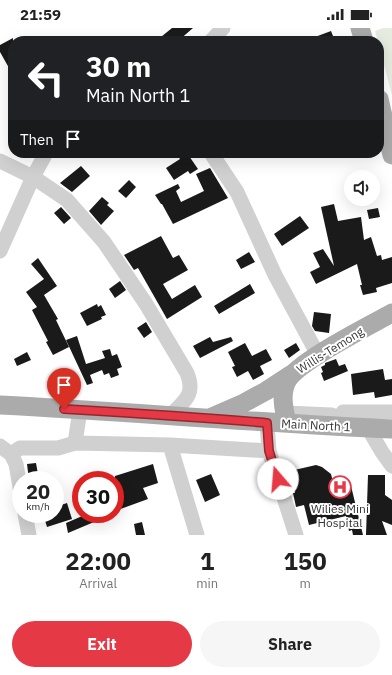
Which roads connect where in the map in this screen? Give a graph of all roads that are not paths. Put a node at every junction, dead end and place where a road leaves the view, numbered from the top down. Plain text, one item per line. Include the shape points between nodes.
1 (223, 28) edge
2 (216, 36) edge
3 (384, 121) edge
4 (392, 155) edge
5 (43, 158) edge
6 (214, 158) edge
7 (0, 161) edge
8 (33, 177) junction
9 (0, 251) edge
10 (392, 313) edge
11 (318, 355) junction
12 (293, 373) junction
13 (0, 404) edge
14 (80, 410) junction
15 (392, 412) edge
16 (170, 416) junction
17 (211, 418) junction
18 (286, 418) junction
19 (337, 421) junction
20 (267, 423) junction
21 (368, 428) junction
22 (392, 429) edge
23 (75, 443) junction
24 (170, 445) junction
25 (5, 450) edge
26 (269, 451) junction
27 (392, 466) edge
28 (17, 471) edge
29 (27, 523) edge
30 (29, 535) edge
31 (197, 535) edge
32 (296, 535) edge

1 - 2 street
3 - 4 main road
5 - 8 street
6 - 11 street via 237,192 275,275
7 - 8 street
8 - 9 street
8 - 16 street via 67,200 104,242 146,304 187,373 191,382 190,393
10 - 11 main road, Willis-Temong
11 - 12 main road, Willis-Temong
12 - 17 main road via 266,391
12 - 18 main road, Willis-Temong via 286,382 283,395
13 - 14 main road, Main North 1
14 - 16 main road, Main North 1
14 - 23 street
15 - 19 street via 343,412
16 - 17 main road, Main North 1
17 - 20 main road, Main North 1
18 - 19 main road, Main North 1
18 - 20 main road, Main North 1
19 - 21 main road, Main North 1
20 - 26 street
21 - 22 main road, Main North 1
21 - 27 street
23 - 24 street
23 - 25 street via 58,448
24 - 26 street
24 - 31 street
25 - 28 street via 16,464
26 - 32 street
29 - 30 street

